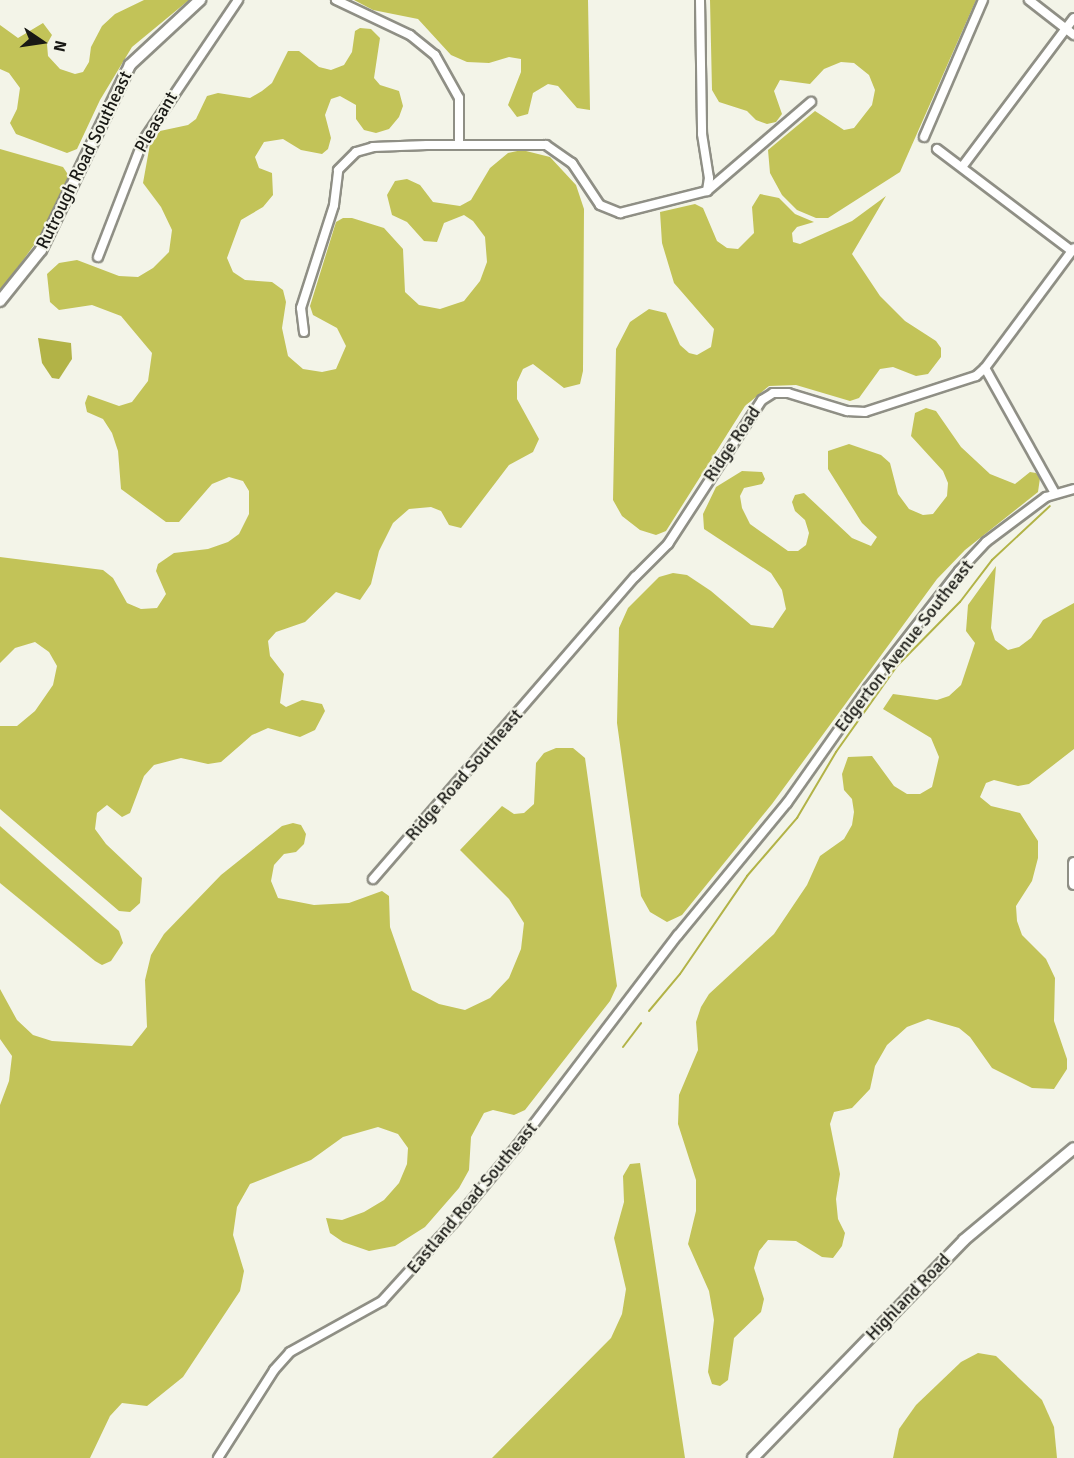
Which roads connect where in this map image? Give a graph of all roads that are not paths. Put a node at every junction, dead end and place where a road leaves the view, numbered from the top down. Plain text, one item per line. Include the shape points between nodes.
1 (200, 0) edge
2 (238, 0) edge
3 (336, 0) edge
4 (700, 0) edge
5 (983, 0) edge
6 (1029, 0) edge
7 (1074, 18) edge
8 (1065, 29) junction
9 (1074, 35) edge
10 (811, 102) dead end
11 (924, 137) dead end
12 (459, 145) junction
13 (937, 149) dead end
14 (962, 167) junction
15 (707, 191) junction
16 (1073, 250) edge
17 (98, 257) dead end
18 (0, 301) edge
19 (304, 332) dead end
20 (985, 369) junction
21 (1074, 489) edge
22 (1055, 493) junction
23 (553, 671) joint
24 (1074, 863) edge
25 (373, 879) dead end
26 (1074, 884) edge
27 (701, 906) joint
28 (1074, 1148) edge
29 (218, 1458) edge
30 (753, 1458) edge

1 - 18 street, Rutrough Road Southeast via 147,45 130,65 41,250
2 - 17 street, Pleasant via 143,141
3 - 12 street via 410,35 435,55 459,98
4 - 15 street
5 - 11 street
6 - 8 street
7 - 8 street
8 - 9 street
8 - 14 street
10 - 15 street
12 - 15 street via 546,145 565,157 600,205 613,213 661,206
12 - 19 street via 373,147 356,152 342,163 334,205 301,308
13 - 14 street
14 - 16 street
16 - 20 street
20 - 22 street
20 - 23 street, Ridge Road via 951,385 865,412 847,411 788,393 766,396 727,448 668,544
21 - 22 street
22 - 27 street, Edgerton Avenue Southeast via 986,542 959,571 868,688 787,803
23 - 25 street, Ridge Road Southeast
24 - 26 street
27 - 29 street, Eastland Road Southeast via 517,1146 430,1249 369,1310 318,1333 290,1352 274,1370
28 - 30 street, Highland Road via 964,1240

